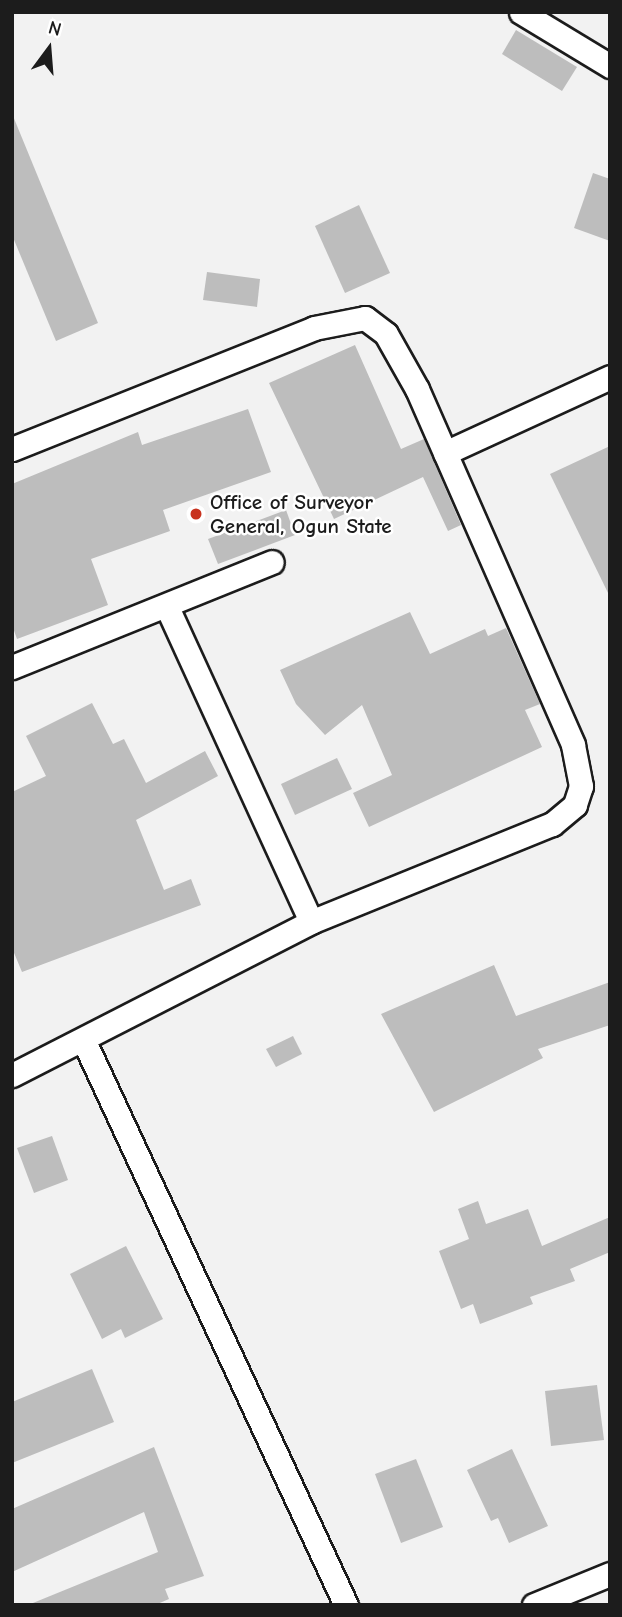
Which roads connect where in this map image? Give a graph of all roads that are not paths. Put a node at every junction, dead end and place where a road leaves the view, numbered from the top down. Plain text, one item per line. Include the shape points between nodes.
1 (521, 12) edge
2 (610, 66) edge
3 (610, 377) edge
4 (12, 449) edge
5 (445, 453) junction
6 (272, 562) dead end
7 (167, 607) junction
8 (12, 667) edge
9 (311, 922) junction
10 (83, 1039) junction
11 (12, 1075) edge
12 (610, 1574) edge
13 (346, 1605) edge
14 (534, 1605) edge

1 - 2 street
3 - 5 street
4 - 5 street via 314,328 365,318 386,334
5 - 9 street via 573,745 581,786 575,805 552,824
6 - 7 street
7 - 8 street
7 - 9 street
9 - 10 street
10 - 11 street
10 - 13 street
12 - 14 street

